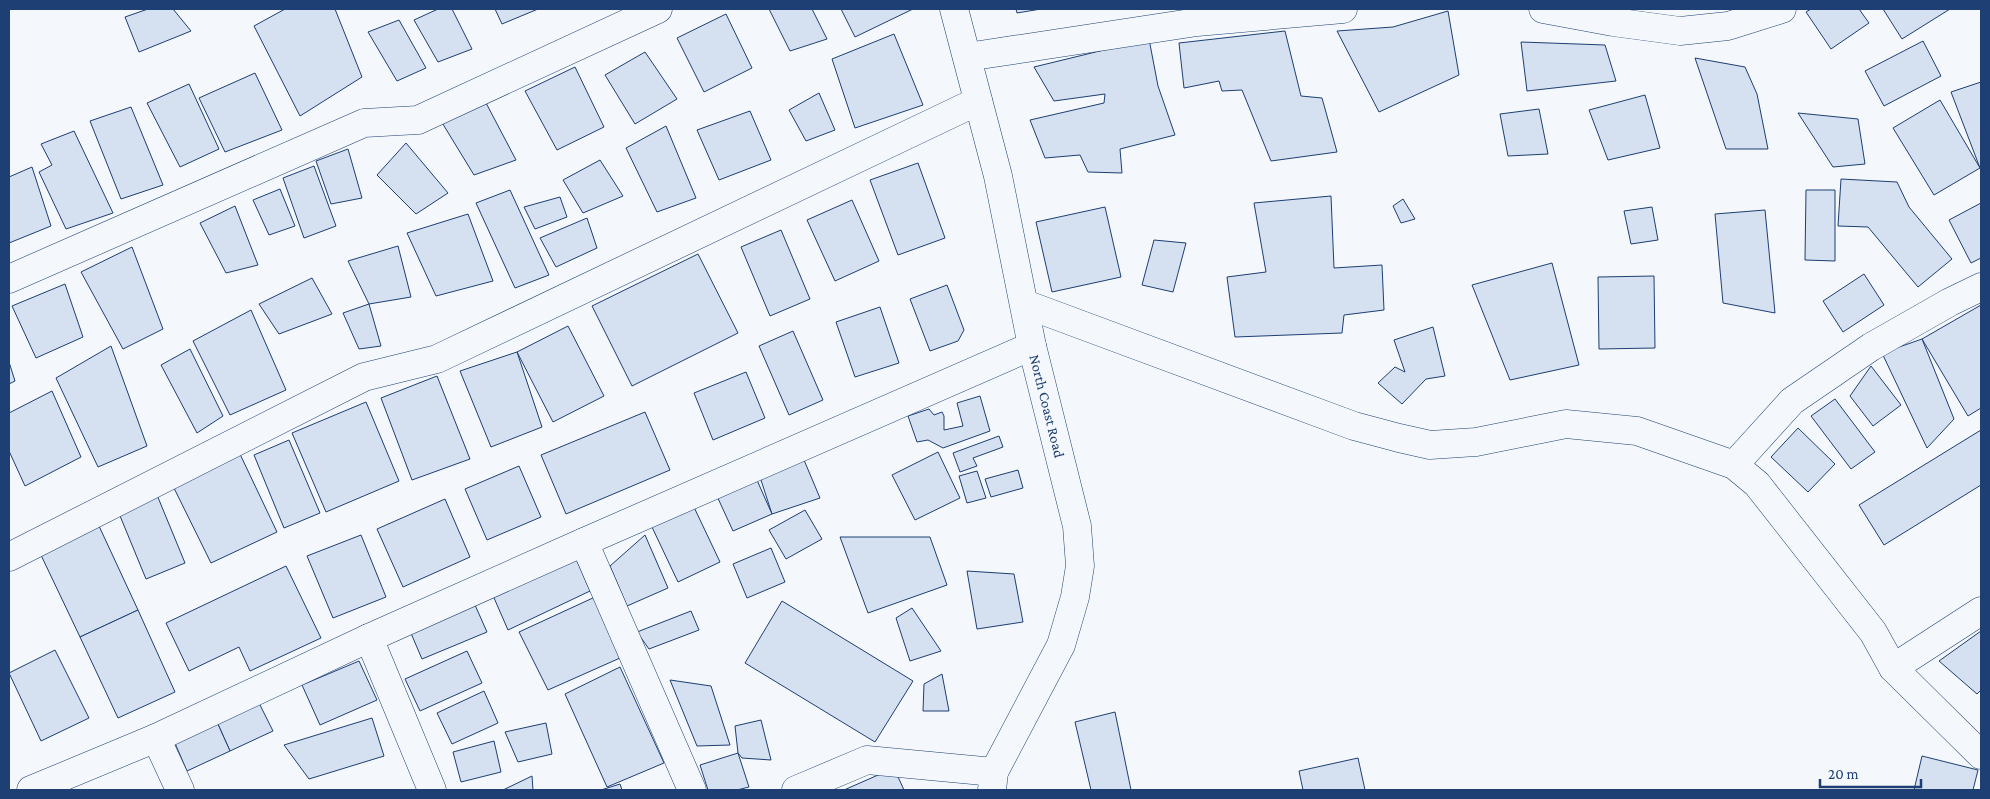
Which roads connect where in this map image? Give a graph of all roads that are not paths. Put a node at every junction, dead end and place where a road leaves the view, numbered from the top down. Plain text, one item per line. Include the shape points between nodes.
1 (658, 9) edge
2 (954, 9) edge
3 (1343, 9) edge
4 (1543, 9) edge
5 (1782, 9) edge
6 (967, 57) junction
7 (978, 101) junction
8 (9, 279) edge
9 (1981, 287) edge
10 (1025, 304) junction
11 (1032, 346) junction
12 (1734, 465) junction
13 (584, 542) junction
14 (9, 557) edge
15 (1981, 612) edge
16 (369, 638) junction
17 (1893, 668) junction
18 (156, 738) junction
19 (1981, 755) edge
20 (993, 781) edge
21 (31, 790) edge
22 (180, 790) edge
23 (432, 790) edge
24 (692, 790) edge
25 (796, 790) edge

1 - 8 street via 418,120 364,123
2 - 6 street, North Coast Road
3 - 6 street via 1196,22
4 - 5 street via 1680,31 1728,26
6 - 7 street, North Coast Road
7 - 10 street, North Coast Road via 998,176
7 - 14 street via 437,359 364,377
9 - 12 street via 1871,347 1792,401
10 - 11 street, North Coast Road
10 - 12 street via 1354,426 1422,444 1476,442 1566,424 1637,431
11 - 13 street
11 - 20 street, North Coast Road via 1077,526 1080,566 1061,646
12 - 17 street via 1757,484 1873,632
13 - 16 street
13 - 24 street
15 - 17 street
16 - 18 street
16 - 23 street
17 - 19 street
18 - 21 street
18 - 22 street
20 - 25 street via 867,760

